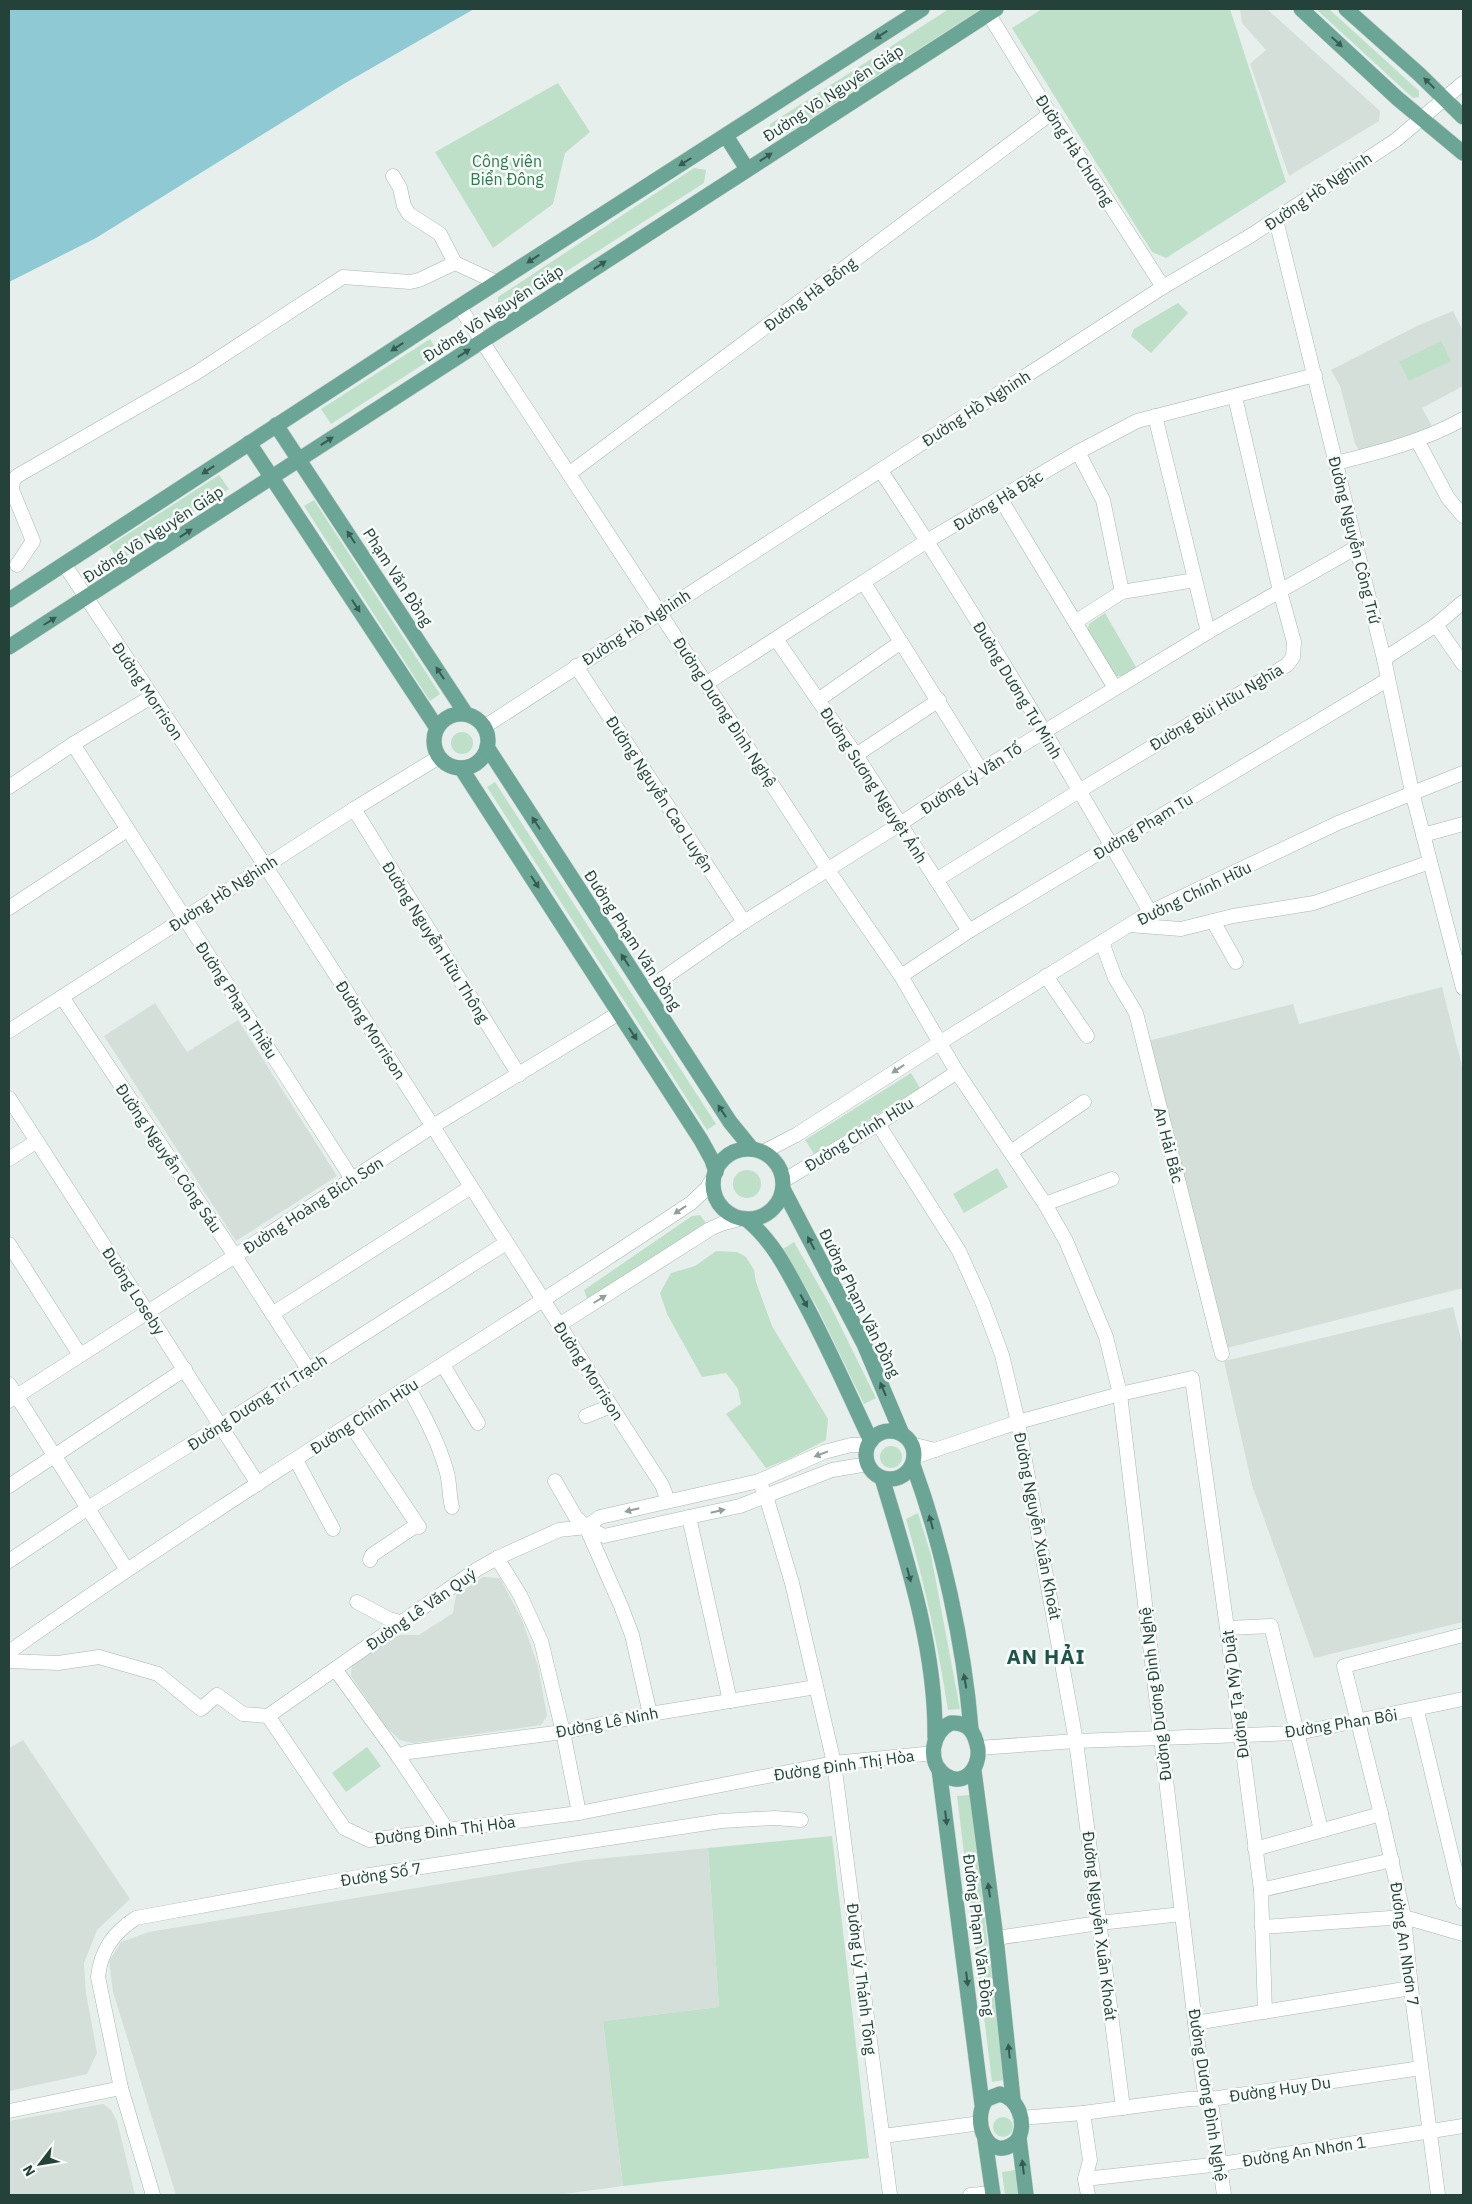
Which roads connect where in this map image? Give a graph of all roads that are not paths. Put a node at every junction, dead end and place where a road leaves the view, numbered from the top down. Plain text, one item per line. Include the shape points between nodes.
1 (922, 9) edge
2 (1302, 9) edge
3 (1346, 9) edge
4 (992, 11) edge
5 (1463, 83) edge
6 (1445, 99) junction
7 (1056, 116) junction
8 (1422, 118) junction
9 (1463, 118) edge
10 (726, 136) junction
11 (1463, 153) edge
12 (747, 169) junction
13 (392, 176) dead end
14 (1276, 220) junction
15 (455, 263) junction
16 (496, 282) junction
17 (1164, 286) junction
18 (460, 306) junction
19 (482, 341) junction
20 (1315, 375) junction
21 (1235, 397) junction
22 (1155, 416) junction
23 (1463, 419) edge
24 (276, 425) junction
25 (1417, 440) junction
26 (249, 443) junction
27 (1078, 452) junction
28 (299, 459) junction
29 (1336, 463) junction
30 (881, 471) junction
31 (570, 473) junction
32 (272, 478) junction
33 (1000, 498) junction
34 (1463, 516) edge
35 (927, 541) junction
36 (1357, 547) junction
37 (64, 564) junction
38 (17, 565) dead end
39 (1195, 580) junction
40 (864, 583) junction
41 (1280, 591) junction
42 (1122, 592) junction
43 (86, 598) junction
44 (9, 600) edge
45 (1463, 602) edge
46 (660, 612) junction
47 (1076, 622) junction
48 (1436, 625) junction
49 (1208, 632) junction
50 (776, 639) junction
51 (901, 642) junction
52 (9, 647) edge
53 (1384, 659) junction
54 (1463, 664) edge
55 (576, 666) junction
56 (1388, 680) junction
57 (707, 683) junction
58 (1114, 688) junction
59 (152, 697) junction
60 (818, 700) junction
61 (939, 700) junction
62 (466, 714) junction
63 (484, 727) junction
64 (436, 728) junction
65 (1044, 731) junction
66 (73, 744) junction
67 (487, 748) junction
68 (856, 756) junction
69 (439, 757) junction
70 (461, 768) junction
71 (981, 770) junction
72 (1463, 773) edge
73 (9, 787) edge
74 (1079, 791) junction
75 (1412, 792) junction
76 (354, 809) junction
77 (900, 824) junction
78 (1463, 824) edge
79 (127, 830) junction
80 (1423, 835) junction
81 (1111, 846) junction
82 (1430, 862) junction
83 (265, 866) junction
84 (828, 870) junction
85 (936, 880) junction
86 (9, 908) edge
87 (1150, 912) junction
88 (184, 918) junction
89 (1213, 921) junction
90 (744, 922) junction
91 (1129, 925) junction
92 (970, 931) junction
93 (1102, 942) junction
94 (1236, 962) dead end
95 (901, 976) junction
96 (1046, 976) junction
97 (1463, 988) edge
98 (645, 991) junction
99 (62, 997) junction
100 (619, 1013) junction
101 (9, 1031) edge
102 (1087, 1036) dead end
103 (939, 1043) junction
104 (957, 1072) junction
105 (519, 1075) junction
106 (9, 1098) edge
107 (1084, 1102) dead end
108 (878, 1124) junction
109 (433, 1126) junction
110 (37, 1141) junction
111 (758, 1151) junction
112 (1011, 1152) junction
113 (9, 1159) edge
114 (715, 1174) junction
115 (352, 1179) junction
116 (1112, 1179) dead end
117 (783, 1185) junction
118 (471, 1187) junction
119 (1045, 1204) junction
120 (744, 1219) junction
121 (506, 1243) junction
122 (9, 1244) edge
123 (235, 1256) junction
124 (543, 1301) junction
125 (146, 1312) junction
126 (272, 1314) junction
127 (559, 1325) junction
128 (1222, 1354) dead end
129 (80, 1355) junction
130 (443, 1365) junction
131 (184, 1369) junction
132 (308, 1370) junction
133 (408, 1387) junction
134 (11, 1394) edge
135 (1120, 1394) junction
136 (611, 1406) junction
137 (586, 1416) dead end
138 (1018, 1422) junction
139 (478, 1423) dead end
140 (351, 1424) junction
141 (220, 1426) junction
142 (869, 1443) junction
143 (910, 1450) junction
144 (55, 1456) junction
145 (296, 1460) junction
146 (868, 1464) junction
147 (882, 1478) junction
148 (555, 1481) dead end
149 (759, 1481) junction
150 (258, 1484) junction
151 (9, 1486) edge
152 (766, 1496) junction
153 (668, 1501) junction
154 (452, 1507) dead end
155 (88, 1508) junction
156 (689, 1517) junction
157 (586, 1527) junction
158 (333, 1529) dead end
159 (497, 1558) junction
160 (370, 1560) dead end
161 (9, 1561) edge
162 (127, 1570) junction
163 (357, 1602) dead end
164 (402, 1623) junction
165 (1227, 1628) junction
166 (1463, 1636) edge
167 (9, 1652) edge
168 (9, 1661) edge
169 (335, 1669) junction
170 (816, 1687) junction
171 (1463, 1699) edge
172 (730, 1701) junction
173 (1417, 1710) junction
174 (650, 1714) junction
175 (268, 1716) junction
176 (1359, 1722) junction
177 (971, 1729) junction
178 (563, 1732) junction
179 (1239, 1734) junction
180 (1298, 1734) junction
181 (935, 1737) junction
182 (1160, 1738) junction
183 (1076, 1741) junction
184 (978, 1748) junction
185 (934, 1753) junction
186 (398, 1756) junction
187 (834, 1763) junction
188 (939, 1770) junction
189 (974, 1771) junction
190 (579, 1813) junction
191 (1381, 1814) junction
192 (801, 1820) dead end
193 (1321, 1830) junction
194 (448, 1831) junction
195 (1255, 1849) junction
196 (1392, 1860) junction
197 (1459, 1865) edge
198 (1261, 1890) junction
199 (1463, 1902) edge
200 (1182, 1914) junction
201 (1404, 1917) junction
202 (1099, 1923) junction
203 (1262, 1928) junction
204 (1463, 1934) edge
205 (996, 1938) junction
206 (1411, 1988) junction
207 (1265, 2012) junction
208 (1195, 2023) junction
209 (1421, 2068) junction
210 (120, 2082) junction
211 (1013, 2099) junction
212 (1207, 2099) junction
213 (982, 2104) junction
214 (1123, 2108) junction
215 (9, 2111) edge
216 (1084, 2113) junction
217 (1020, 2118) junction
218 (981, 2123) junction
219 (1463, 2126) edge
220 (1430, 2131) junction
221 (882, 2136) junction
222 (1019, 2138) junction
223 (985, 2140) junction
224 (1220, 2164) junction
225 (1085, 2180) junction
226 (993, 2194) edge
227 (153, 2195) edge
228 (890, 2195) edge
229 (970, 2195) edge
230 (1026, 2195) edge
231 (1088, 2195) edge
232 (1224, 2195) edge
233 (1438, 2195) edge

1 -> 10 main road, Đường Võ Nguyên Giáp
2 -> 8 main road
6 -> 3 main road
4 - 7 street, Đường Hà Chương
12 -> 4 main road, Đường Võ Nguyên Giáp
5 - 6 street, Đường Hồ Nghinh
6 - 8 street, Đường Hồ Nghinh
6 - 9 main road
7 - 17 street, Đường Hà Chương
7 - 31 street, Đường Hà Bổng
8 - 11 main road
8 - 14 street, Đường Hồ Nghinh via 1396,140
10 - 12 main road
10 -> 16 main road, Đường Võ Nguyên Giáp
19 -> 12 main road, Đường Võ Nguyên Giáp
13 - 15 street via 400,188 404,206 410,214 440,234
14 - 17 street, Đường Hồ Nghinh
14 - 20 street, Đường Nguyễn Công Trứ
15 - 16 street
15 - 38 street via 410,282 343,277 196,373 17,476 12,490 33,541
16 - 18 main road, Đường Võ Nguyên Giáp
17 - 30 street, Đường Hồ Nghinh
18 - 19 street, Đường Dương Đình Nghệ
18 -> 24 main road, Đường Võ Nguyên Giáp
28 -> 19 main road, Đường Võ Nguyên Giáp
19 - 31 street, Đường Dương Đình Nghệ
20 - 21 street, Đường Hà Đặc
20 - 29 street, Đường Nguyễn Công Trứ
21 - 22 street, Đường Hà Đặc
21 - 41 street, Đường Bùi Hữu Nghĩa
22 - 27 street, Đường Hà Đặc via 1137,421
22 - 39 street
23 - 25 street
24 - 26 main road, Đường Võ Nguyên Giáp
24 - 28 main road
25 - 29 street
25 - 34 street via 1448,498
26 - 32 main road
26 -> 37 main road, Đường Võ Nguyên Giáp
27 - 33 street, Đường Hà Đặc
27 - 42 street via 1103,500
28 - 32 main road, Đường Võ Nguyên Giáp
62 -> 28 main road, Phạm Văn Đồng
29 - 36 street, Đường Nguyễn Công Trứ
30 - 35 street, Đường Dương Tự Minh
30 - 46 street, Đường Hồ Nghinh
31 - 46 street, Đường Dương Đình Nghệ
43 -> 32 main road, Đường Võ Nguyên Giáp
32 -> 64 main road
33 - 35 street, Đường Hà Đặc
33 - 47 street
35 - 40 street, Đường Hà Đặc
35 - 65 street, Đường Dương Tự Minh
36 - 41 street, Đường Lý Văn Tố
36 - 53 street, Đường Nguyễn Công Trứ
37 - 43 street, Đường Morrison
37 - 44 main road, Đường Võ Nguyên Giáp
39 - 42 street
39 - 49 street
40 - 50 street, Đường Hà Đặc
40 - 51 street
41 - 49 street, Đường Lý Văn Tố
41 - 74 street, Đường Bùi Hữu Nghĩa via 1294,642 1293,658 1287,665
42 - 47 street
52 -> 43 main road, Đường Võ Nguyên Giáp
43 - 59 street, Đường Morrison
45 - 48 street
46 - 55 street, Đường Hồ Nghinh
46 - 57 street, Đường Dương Đình Nghệ
47 - 58 street
48 - 53 street
48 - 54 street
49 - 58 street, Đường Lý Văn Tố
50 - 57 street, Đường Hà Đặc
50 - 60 street, Đường Sương Nguyệt Ánh
51 - 60 street
51 - 61 street
53 - 56 street, Đường Nguyễn Công Trứ
55 - 63 street, Đường Hồ Nghinh
55 - 90 street, Đường Nguyễn Cao Luyện
56 - 75 street, Đường Nguyễn Công Trứ
56 - 81 street, Đường Phạm Tu
57 - 84 street, Đường Dương Đình Nghệ
58 - 65 street, Đường Lý Văn Tố
59 - 66 street
59 - 83 street, Đường Morrison
60 - 68 street, Đường Sương Nguyệt Ánh
61 - 68 street
61 - 71 street
62 - 63 main road
62 - 64 main road via 452,715
63 - 67 main road via 488,737
64 - 69 main road via 435,748
65 - 71 street, Đường Lý Văn Tố
65 - 74 street, Đường Dương Tự Minh
66 - 73 street
66 - 79 street, Đường Phạm Thiều
67 - 70 main road via 475,764
98 -> 67 main road, Đường Phạm Văn Đồng
68 - 77 street, Đường Sương Nguyệt Ánh
69 - 70 main road via 445,763
69 - 76 street, Đường Hồ Nghinh
70 -> 100 main road
71 - 77 street, Đường Lý Văn Tố
72 - 75 street, Đường Chính Hữu
74 - 81 street, Đường Dương Tự Minh
74 - 85 street, Đường Bùi Hữu Nghĩa
75 - 80 street, Đường Nguyễn Công Trứ
75 - 87 street, Đường Chính Hữu via 1338,823
76 - 83 street, Đường Hồ Nghinh
76 - 105 street, Đường Nguyễn Hữu Thông
77 - 84 street, Đường Lý Văn Tố
77 - 85 street, Đường Sương Nguyệt Ánh
78 - 80 street
79 - 86 street
79 - 88 street, Đường Phạm Thiều
80 - 82 street, Đường Nguyễn Công Trứ
81 - 87 street, Đường Dương Tự Minh
81 - 92 street, Đường Phạm Tu
82 - 89 street via 1314,903
82 - 97 street, Đường Nguyễn Công Trứ
83 - 88 street, Đường Hồ Nghinh
83 - 109 street, Đường Morrison
84 - 90 street, Đường Lý Văn Tố
84 - 95 street, Đường Dương Đình Nghệ
85 - 92 street, Đường Sương Nguyệt Ánh
87 - 91 street, Đường Chính Hữu
88 - 99 street, Đường Hồ Nghinh
88 - 115 street, Đường Phạm Thiều
89 - 91 street via 1181,929
89 - 94 street
90 - 98 street, Đường Lý Văn Tố
91 - 93 street, Đường Chính Hữu
92 - 95 street, Đường Phạm Tu
93 - 96 street, Đường Chính Hữu
93 - 128 street, An Hải Bắc via 1115,978 1136,1012
95 - 103 street, Đường Dương Đình Nghệ
96 - 102 street
96 - 103 street, Đường Chính Hữu
111 -> 98 main road, Đường Phạm Văn Đồng via 730,1122
99 - 101 street, Đường Hồ Nghinh
99 - 123 street, Đường Nguyễn Công Sáu
100 - 105 street, Đường Hoàng Bích Sơn
100 -> 114 main road via 701,1140 712,1160
103 - 104 street
103 -> 111 street, Đường Chính Hữu via 796,1135
104 - 108 street, Đường Chính Hữu
104 - 112 street, Đường Dương Đình Nghệ
105 - 109 street, Đường Hoàng Bích Sơn
106 - 110 street, Đường Loseby
107 - 112 street
108 - 117 street, Đường Chính Hữu
108 - 138 street, Đường Nguyễn Xuân Khoát via 963,1260 984,1304 1002,1355
109 - 115 street, Đường Hoàng Bích Sơn
109 - 118 street, Đường Morrison
110 - 113 street
110 - 125 street, Đường Loseby
111 - 114 main road via 734,1152 720,1164
111 - 117 main road via 777,1164
112 - 119 street, Đường Dương Đình Nghệ
114 - 120 main road via 715,1195 719,1203 734,1216
114 -> 124 street, Đường Chính Hữu via 707,1188 691,1203
115 - 123 street, Đường Hoàng Bích Sơn
116 - 119 street
117 - 120 main road via 777,1205 771,1211 763,1216
143 -> 117 main road, Đường Phạm Văn Đồng via 864,1344
118 - 121 street, Đường Morrison
118 - 126 street
119 - 135 street, Đường Dương Đình Nghệ via 1066,1241 1106,1337
127 -> 120 street via 710,1230
120 -> 142 main road via 766,1237 793,1282 842,1376
121 - 124 street, Đường Morrison
121 - 132 street, Đường Dương Trí Trạch
122 - 129 street
123 - 125 street, Đường Hoàng Bích Sơn
123 - 126 street, Đường Nguyễn Công Sáu
124 - 127 street, Đường Morrison
124 - 130 street, Đường Chính Hữu
125 - 129 street, Đường Hoàng Bích Sơn
125 - 131 street, Đường Loseby
126 - 132 street, Đường Nguyễn Công Sáu
127 - 136 street, Đường Morrison
129 - 134 street, Đường Hoàng Bích Sơn
130 - 133 street, Đường Chính Hữu
130 - 139 street
131 - 141 street, Đường Loseby
131 - 144 street
132 - 141 street, Đường Dương Trí Trạch
133 - 140 street, Đường Chính Hữu
133 - 154 street via 429,1425 448,1474
134 - 144 street
135 - 138 street
135 - 165 street, Đường Tạ Mỹ Duật via 1192,1378
135 - 182 street, Đường Dương Đình Nghệ
136 - 137 street
136 - 153 street, Đường Morrison via 662,1485
138 - 143 street via 935,1450
138 - 183 street, Đường Nguyễn Xuân Khoát
140 - 145 street, Đường Chính Hữu
140 - 160 street via 418,1526 372,1554
141 - 150 street, Đường Loseby
141 - 155 street, Đường Dương Trí Trạch
142 - 143 main road via 885,1432
142 - 146 main road via 866,1451
142 -> 149 street, Đường Lê Văn Quý via 824,1452
143 - 147 main road via 900,1478
177 -> 143 main road, Đường Phạm Văn Đồng via 942,1562
144 - 151 street
144 - 155 street
145 - 150 street, Đường Chính Hữu
145 - 158 street
146 - 147 main road
146 - 152 street, Đường Lê Văn Quý via 832,1470
147 -> 181 main road via 922,1625 935,1710
148 - 157 street via 575,1516
149 - 152 street, Đường Lý Thánh Tông
149 - 153 street, Đường Lê Văn Quý
150 - 162 street, Đường Chính Hữu
156 -> 152 street, Đường Lê Văn Quý via 740,1506
152 - 170 street, Đường Lý Thánh Tông via 792,1583
153 -> 157 street, Đường Lê Văn Quý via 600,1518
155 - 161 street, Đường Dương Trí Trạch
155 - 162 street
156 - 157 street, Đường Lê Văn Quý via 604,1536
156 - 172 street
157 - 159 street, Đường Lê Văn Quý via 559,1530
157 - 174 street via 632,1635
159 - 164 street, Đường Lê Văn Quý
159 - 178 street via 520,1595 541,1641
162 - 167 street, Đường Chính Hữu
163 - 164 street
164 - 169 street, Đường Lê Văn Quý
165 - 179 street, Đường Tạ Mỹ Duật
165 - 180 street via 1271,1626
166 - 176 street, Đường An Nhơn 7 via 1344,1666
168 - 175 street via 58,1663 99,1657 158,1674 201,1709 217,1695 243,1714
169 - 175 street, Đường Lê Văn Quý
169 - 186 street
170 - 172 street, Đường Lê Ninh
170 - 187 street, Đường Lý Thánh Tông
171 - 173 street, Đường Phan Bôi
172 - 174 street, Đường Lê Ninh
173 - 176 street, Đường Phan Bôi
173 - 197 street
174 - 178 street, Đường Lê Ninh
175 - 194 street, Đường Đinh Thị Hòa via 344,1828 368,1840
176 - 180 street, Đường Phan Bôi
176 - 191 street, Đường An Nhơn 7
177 - 181 main road via 951,1723
177 - 184 main road
178 - 186 street, Đường Lê Ninh
178 - 190 street
179 - 180 street, Đường Phan Bôi
179 - 182 street, Đường Phan Bôi
179 - 195 street, Đường Tạ Mỹ Duật
180 - 193 street
181 - 185 main road
182 - 183 street, Đường Phan Bôi
182 - 200 street, Đường Dương Đình Nghệ
183 - 184 street, Đường Phan Bôi
183 - 202 street, Đường Nguyễn Xuân Khoát
184 - 189 main road
185 - 187 street, Đường Đinh Thị Hòa
185 - 188 main road
186 - 194 street
187 - 190 street, Đường Đinh Thị Hòa
187 - 221 street, Đường Lý Thánh Tông
188 - 189 main road via 951,1778 965,1777
188 -> 213 main road, Đường Phạm Văn Đồng
205 -> 189 main road, Đường Phạm Văn Đồng
190 - 194 street, Đường Đinh Thị Hòa
191 - 193 street
191 - 196 street, Đường An Nhơn 7
192 - 210 street, Đường Số 7 via 721,1821 343,1879 136,1918 109,1941 98,1977
193 - 195 street
195 - 198 street, Đường Tạ Mỹ Duật
196 - 198 street
196 - 201 street, Đường An Nhơn 7
197 - 199 street
198 - 203 street, Đường Tạ Mỹ Duật
200 - 202 street
200 - 208 street, Đường Dương Đình Nghệ
201 - 203 street
201 - 204 street
201 - 206 street, Đường An Nhơn 7
202 - 205 street
202 - 214 street, Đường Nguyễn Xuân Khoát
203 - 207 street, Đường Tạ Mỹ Duật
211 -> 205 main road, Đường Phạm Văn Đồng
206 - 207 street
206 - 209 street, Đường An Nhơn 7
207 - 208 street
208 - 212 street, Đường Dương Đình Nghệ
209 - 212 street, Đường Huy Du
209 - 220 street, Đường An Nhơn 7
210 - 215 street
210 - 227 street, Đường Số 7
211 - 213 main road via 993,2095
211 - 217 main road
212 - 214 street, Đường Huy Du
212 - 224 street, Đường Dương Đình Nghệ via 1212,2109
213 - 218 main road
214 - 216 street, Đường Huy Du
216 - 217 street, Đường Huy Du
216 - 225 street via 1090,2160
217 - 222 main road
218 - 221 street
218 - 223 main road
219 - 220 street, Đường An Nhơn 1
220 - 224 street, Đường An Nhơn 1
220 - 233 street, Đường An Nhơn 7
221 - 228 street, Đường Lý Thánh Tông
222 - 223 main road via 1004,2148 990,2145
230 -> 222 main road
223 - 226 main road
224 - 225 street, Đường An Nhơn 1
224 - 232 street, Đường Dương Đình Nghệ
225 - 231 street
226 - 229 street

